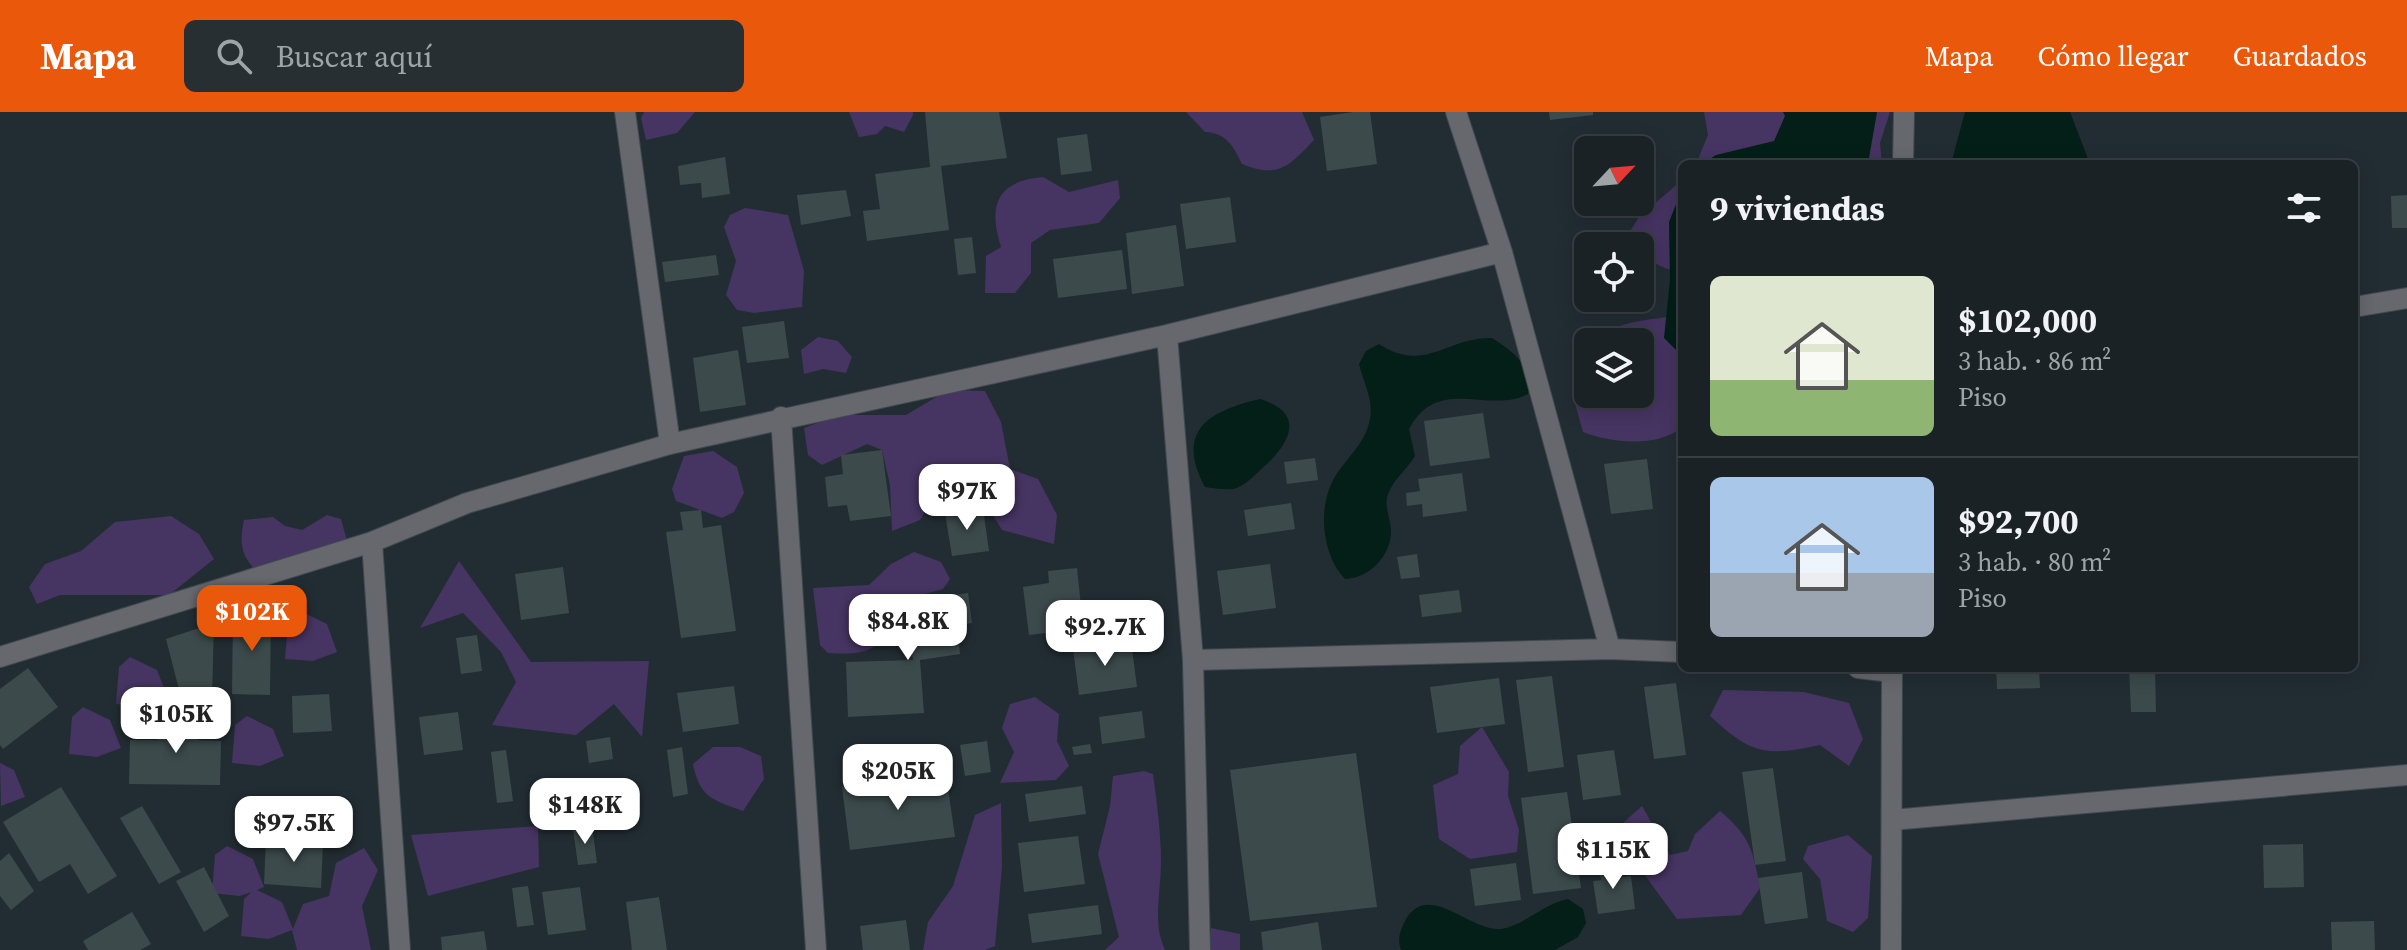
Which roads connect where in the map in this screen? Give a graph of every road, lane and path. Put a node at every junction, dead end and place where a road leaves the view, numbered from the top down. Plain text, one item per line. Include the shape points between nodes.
1 (625, 112) edge
2 (1456, 112) edge
3 (1904, 112) edge
4 (1903, 160) edge
5 (1502, 252) junction
6 (2407, 298) edge
7 (2358, 306) edge
8 (1167, 335) junction
9 (781, 417) junction
10 (670, 444) junction
11 (372, 542) junction
12 (1610, 649) junction
13 (1678, 652) edge
14 (0, 657) edge
15 (1193, 660) junction
16 (1892, 672) edge
17 (2407, 775) edge
18 (1892, 820) junction
19 (400, 950) edge
20 (816, 950) edge
21 (1200, 950) edge
22 (1891, 950) edge

1 - 10 street
2 - 5 street
3 - 4 street
5 - 8 street
5 - 12 street
6 - 7 street
8 - 9 street
8 - 15 street
9 - 10 street
9 - 20 street
10 - 11 street via 467,503
11 - 14 street
11 - 19 street
12 - 13 street
12 - 15 street
15 - 21 street
16 - 18 street
17 - 18 street
18 - 22 street

